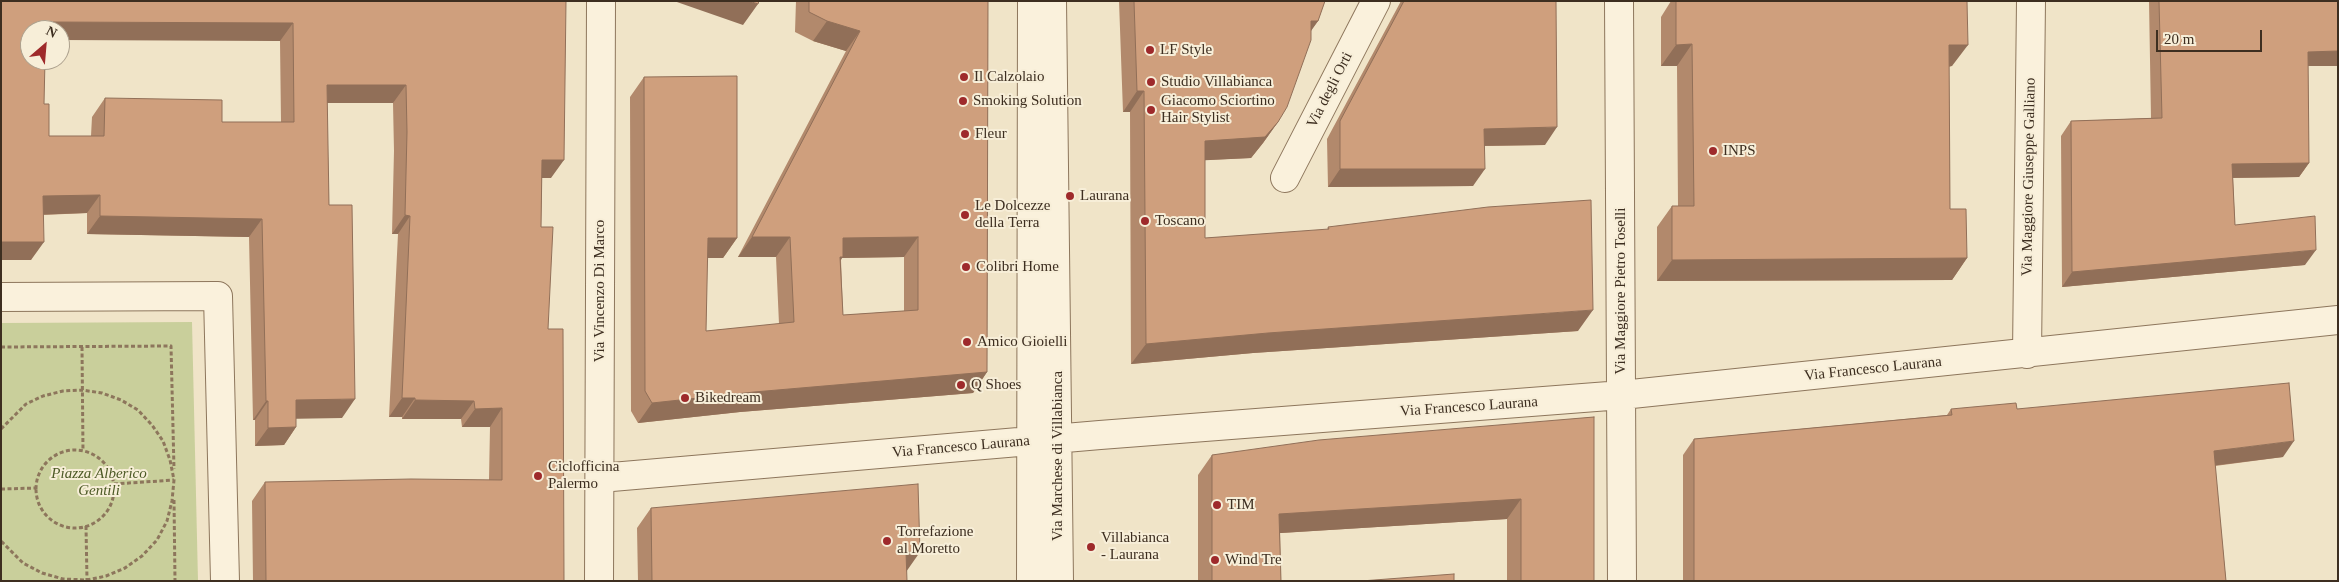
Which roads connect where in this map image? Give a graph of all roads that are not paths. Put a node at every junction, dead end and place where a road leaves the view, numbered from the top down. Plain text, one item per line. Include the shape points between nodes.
1 (601, 1) edge
2 (1032, 1) edge
3 (1052, 1) edge
4 (1376, 1) edge
5 (1619, 1) edge
6 (2031, 1) edge
7 (1285, 178) dead end
8 (1, 297) edge
9 (2338, 320) edge
10 (2028, 354) junction
11 (1622, 395) junction
12 (1058, 439) junction
13 (1031, 441) junction
14 (600, 478) junction
15 (224, 581) edge
16 (599, 581) edge
17 (1031, 581) edge
18 (1059, 581) edge
19 (1622, 581) edge

1 - 14 street, Via Vincenzo Di Marco
2 - 13 street, Via Marchese di Villabianca
3 - 12 street, Via Marchese di Villabianca
4 - 7 street, Via degli Orti
5 - 11 street, Via Maggiore Pietro Toselli
6 - 10 street, Via Maggiore Giuseppe Galliano
8 - 15 street via 218,296
9 - 10 street, Via Francesco Laurana
10 - 11 street, Via Francesco Laurana
11 - 12 street, Via Francesco Laurana
11 - 19 street, Via Maggiore Pietro Toselli
12 - 13 street, Via Francesco Laurana
12 - 18 street, Via Marchese di Villabianca
13 - 14 street, Via Francesco Laurana
13 - 17 street, Via Marchese di Villabianca
14 - 16 street, Via Vincenzo Di Marco

